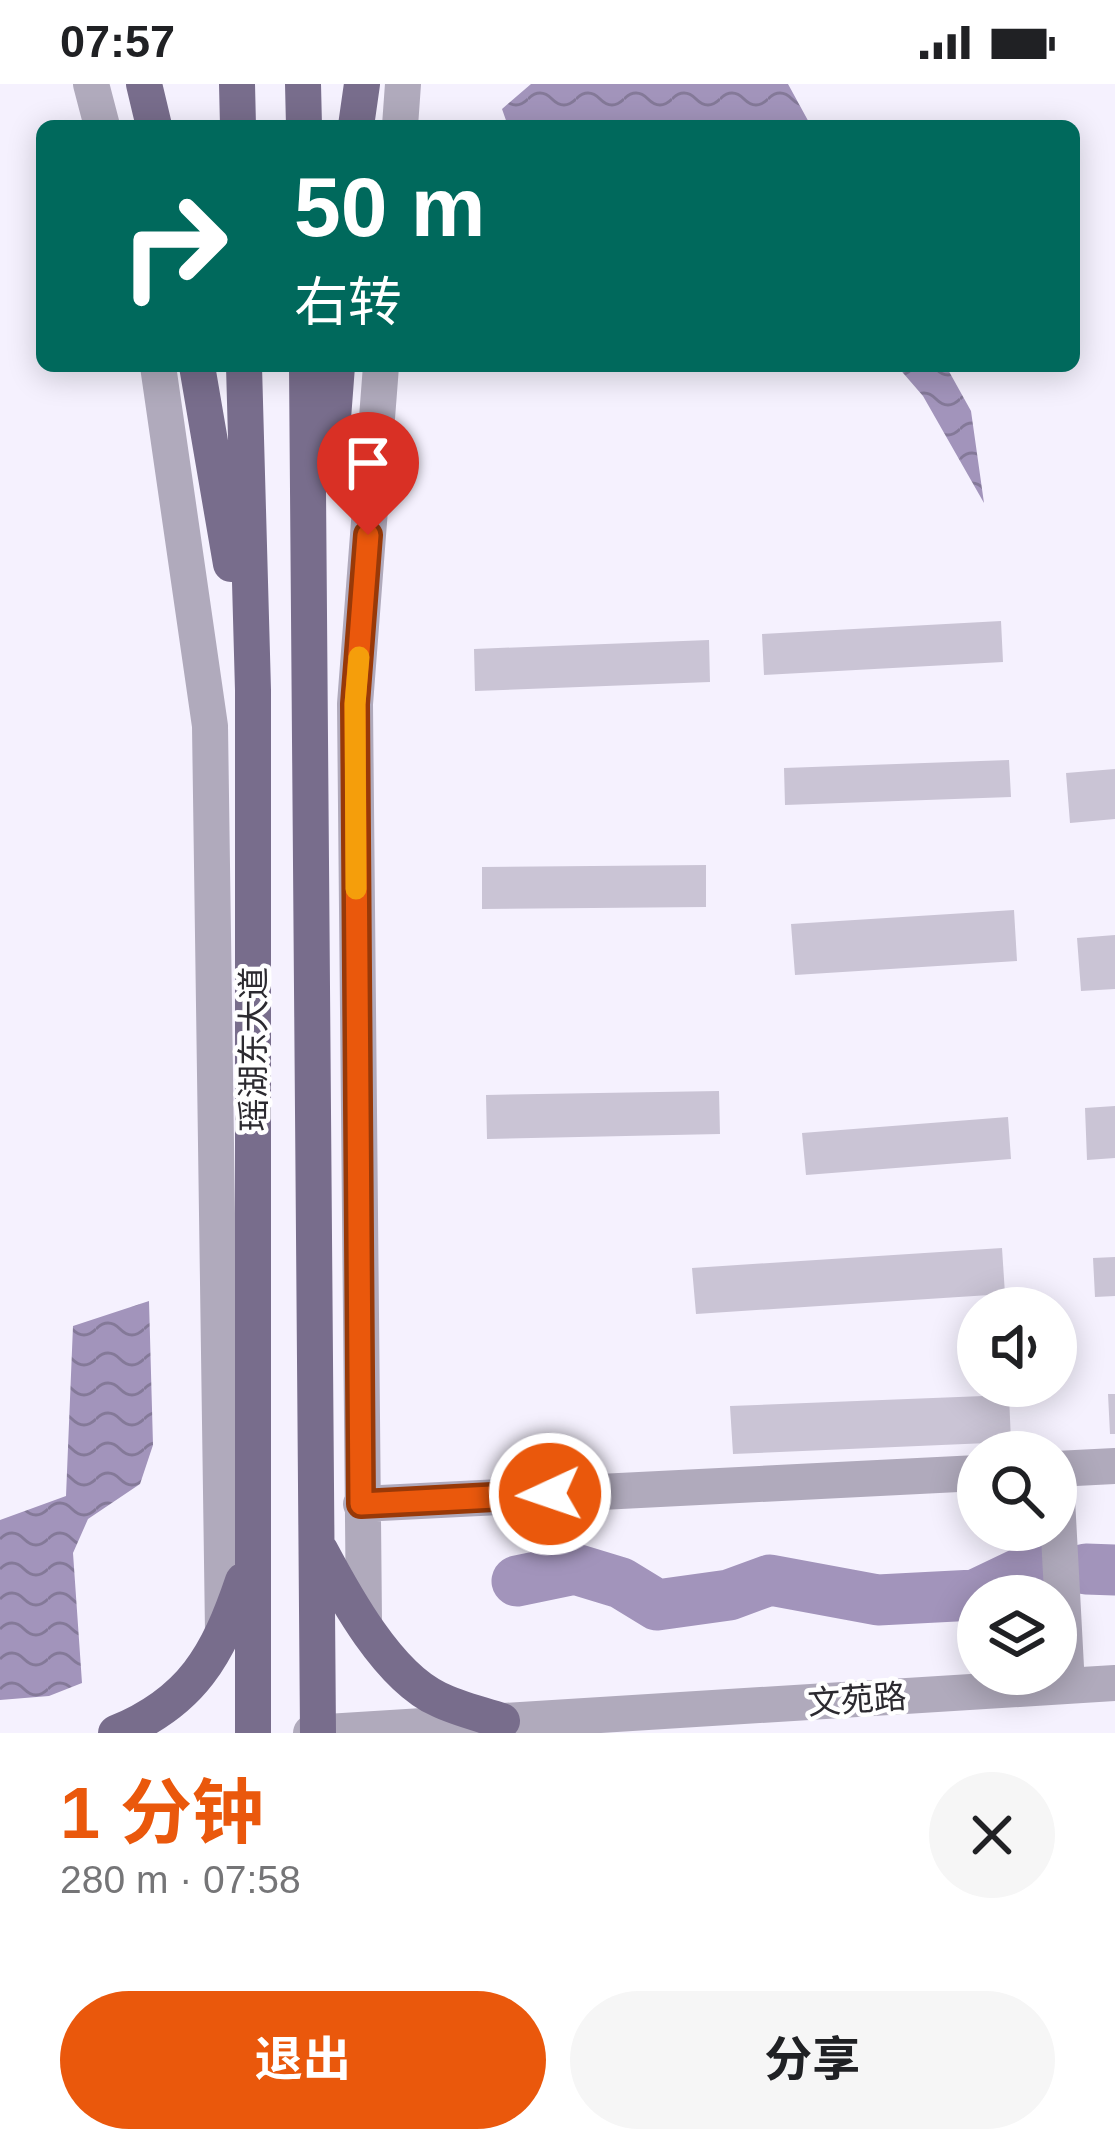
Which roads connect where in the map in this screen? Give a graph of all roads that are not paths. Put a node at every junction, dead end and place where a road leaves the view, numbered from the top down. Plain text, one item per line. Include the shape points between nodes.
1 (91, 84) edge
2 (144, 84) edge
3 (237, 84) edge
4 (304, 84) edge
5 (362, 84) edge
6 (404, 84) edge
7 (100, 120) edge
8 (153, 120) edge
9 (238, 120) edge
10 (304, 120) edge
11 (357, 120) edge
12 (401, 120) edge
13 (159, 372) edge
14 (198, 372) edge
15 (244, 372) edge
16 (307, 372) edge
17 (337, 372) edge
18 (381, 372) edge
19 (253, 690) junction
20 (310, 714) junction
21 (1115, 1466) edge
22 (1077, 1468) edge
23 (957, 1474) edge
24 (361, 1504) junction
25 (317, 1544) junction
26 (253, 1549) junction
27 (364, 1621) junction
28 (224, 1639) junction
29 (1115, 1683) edge
30 (1077, 1685) edge
31 (957, 1693) edge
32 (502, 1720) junction
33 (116, 1733) edge
34 (253, 1733) edge
35 (316, 1733) edge

1 - 7 street
2 - 8 main road
3 - 9 main road
4 - 10 main road
5 - 11 main road
6 - 12 street
13 - 28 street via 210,726
14 - 19 main road
15 - 19 main road, 瑶湖东大道
16 - 20 main road, 瑶湖东大道
17 - 20 main road
18 - 24 street via 355,704
19 - 26 main road, 瑶湖东大道
20 - 25 main road, 瑶湖东大道
21 - 22 street
23 - 24 street
24 - 27 street
25 - 27 main road
25 - 35 main road, 瑶湖东大道
26 - 28 main road
26 - 34 main road, 瑶湖东大道
27 - 32 main road via 394,1665 435,1698
28 - 33 main road via 150,1719
29 - 30 street, 文苑路
31 - 32 street, 文苑路
32 - 35 street, 文苑路

